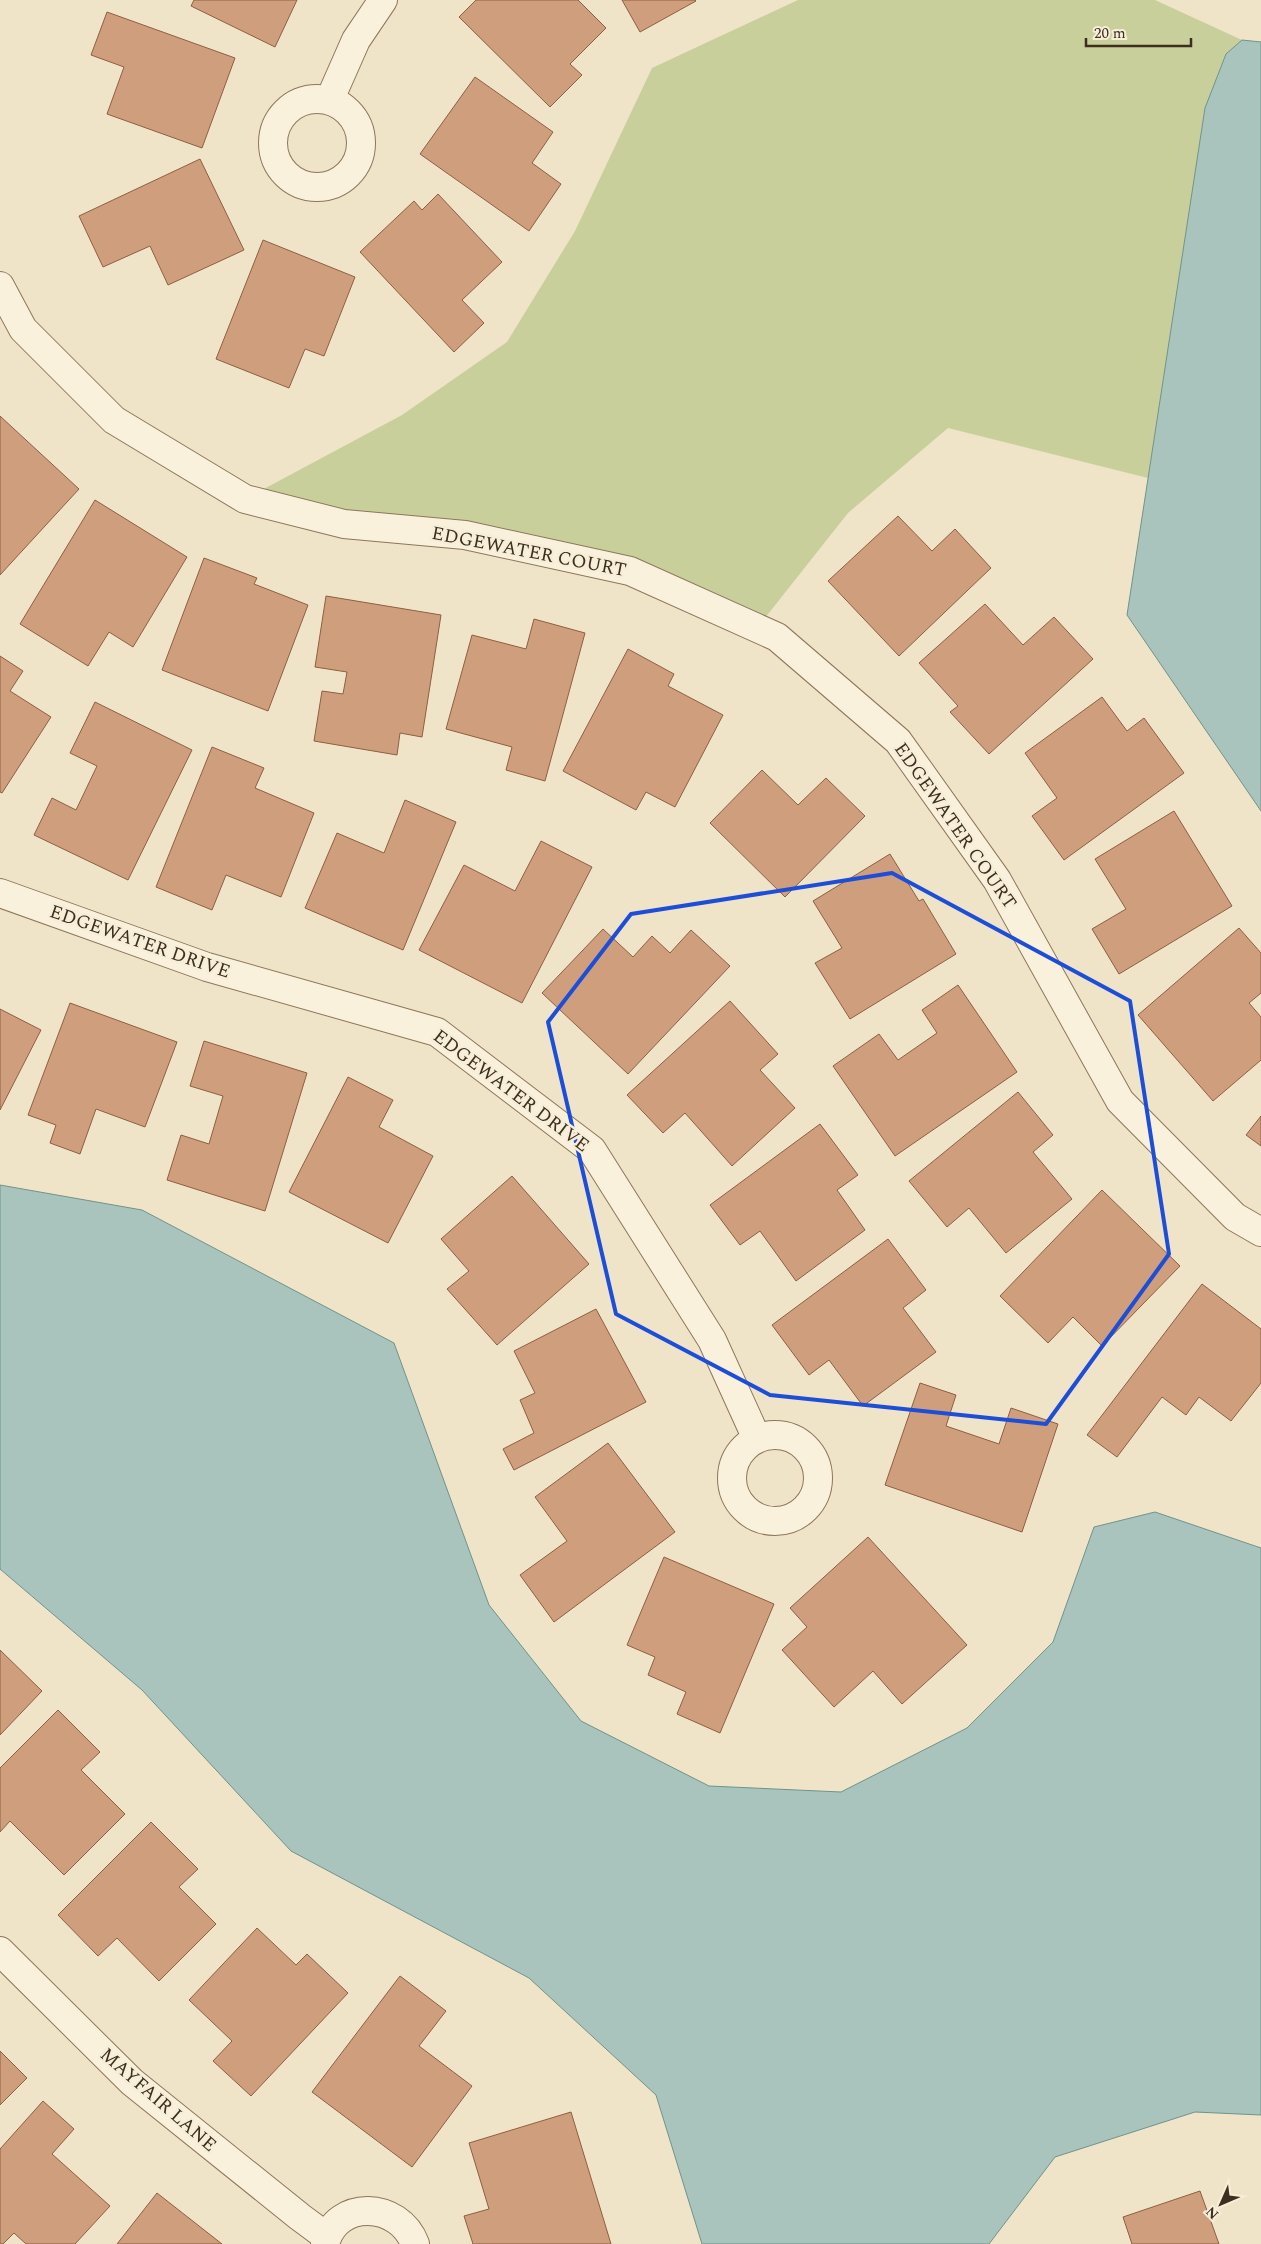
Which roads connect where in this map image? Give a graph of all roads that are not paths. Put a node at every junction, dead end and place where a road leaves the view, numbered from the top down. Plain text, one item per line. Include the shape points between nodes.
1 (383, 0) edge
2 (330, 99) dead end
3 (0, 286) edge
4 (0, 893) edge
5 (1261, 1232) edge
6 (757, 1438) dead end
7 (0, 1951) edge
8 (326, 2240) edge
9 (414, 2244) edge

1 - 2 street via 356,40
3 - 5 street, EDGEWATER COURT via 23,328 114,420 245,499 344,524 465,535 630,571 776,637 898,741 997,880 1120,1101 1235,1217
4 - 6 street, EDGEWATER DRIVE via 207,968 437,1032 592,1150 712,1340
7 - 8 street, MAYFAIR LANE via 132,2082
8 - 9 street, MAYFAIR LANE via 338,2222 354,2213 373,2210 390,2215 405,2226

